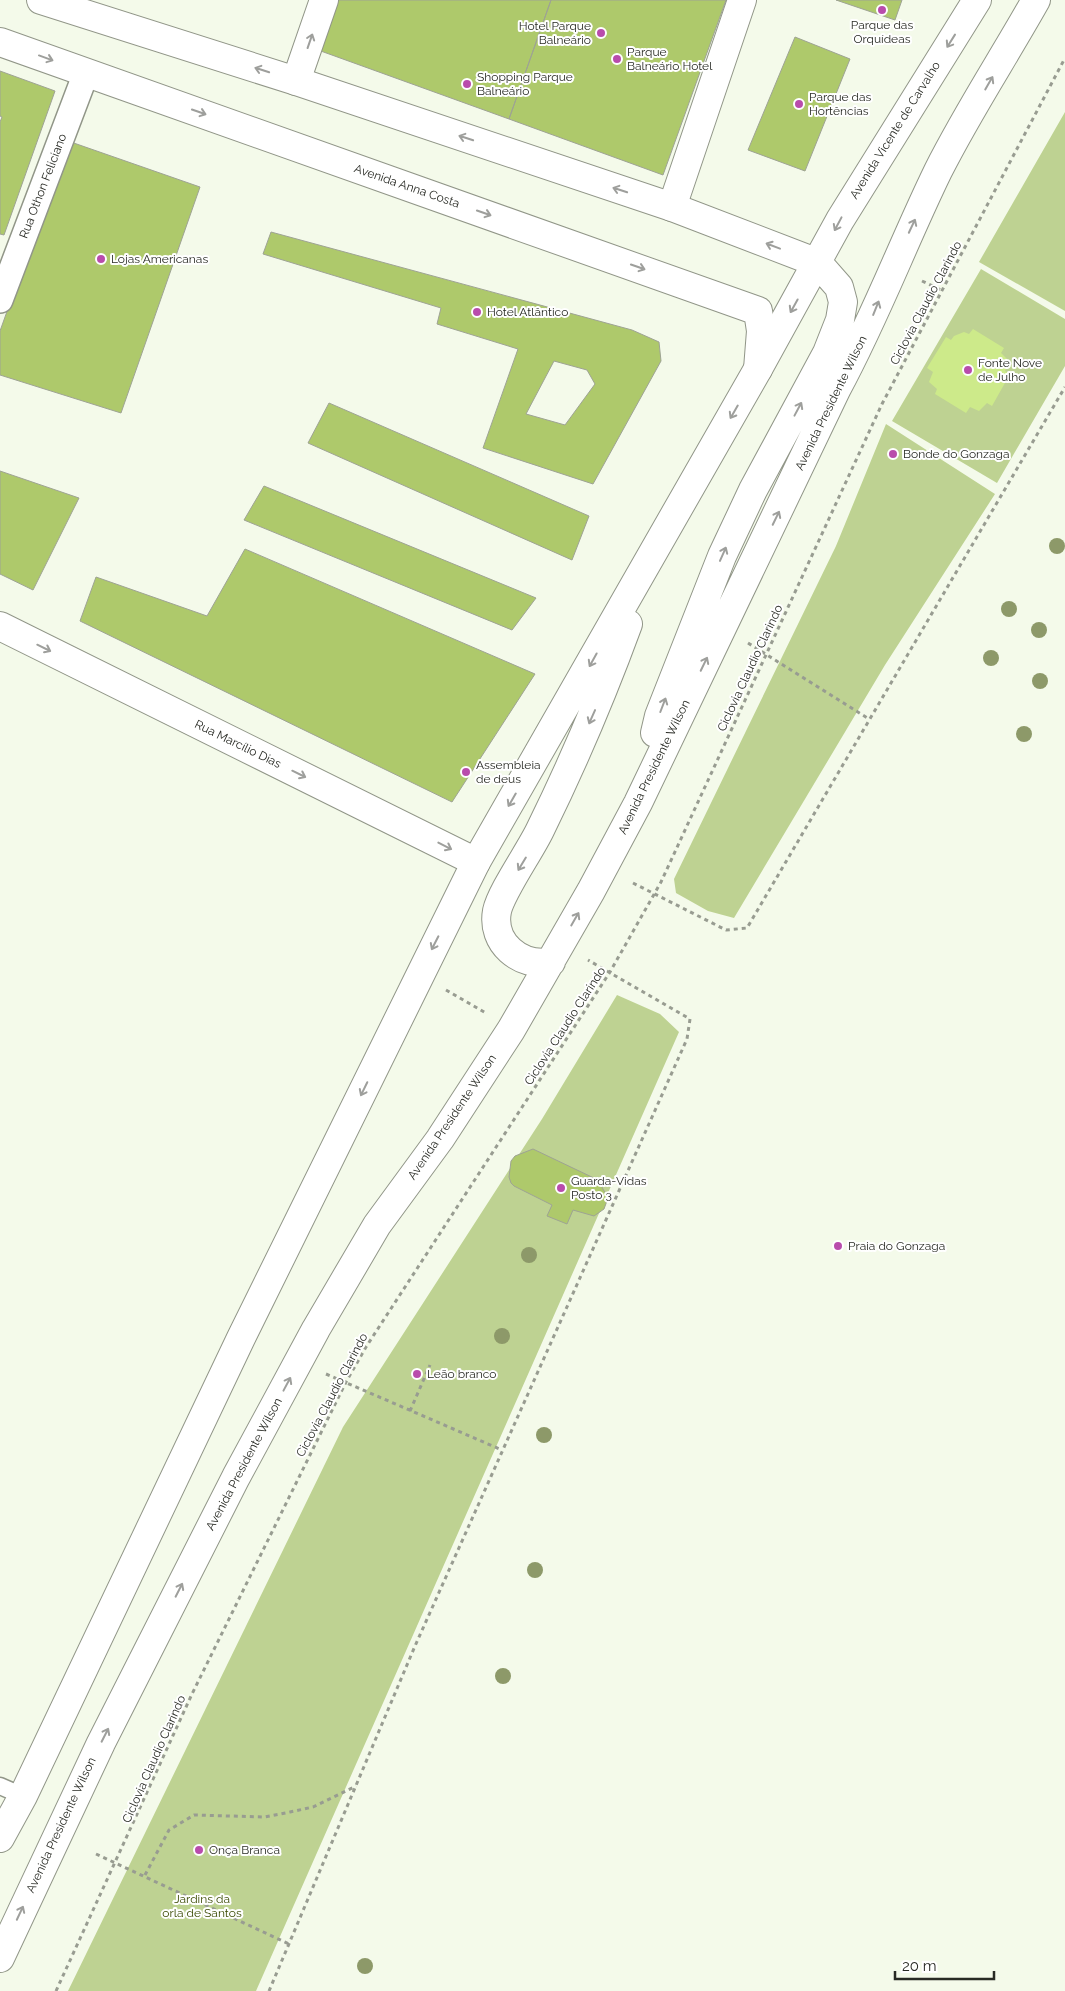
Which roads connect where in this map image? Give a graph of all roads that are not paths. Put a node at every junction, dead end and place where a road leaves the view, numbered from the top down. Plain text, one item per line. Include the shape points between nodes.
1 (41, 0) edge
2 (324, 0) edge
3 (742, 0) edge
4 (977, 0) edge
5 (1036, 0) edge
6 (0, 42) edge
7 (86, 73) junction
8 (296, 82) junction
9 (672, 207) junction
10 (818, 263) junction
11 (0, 300) edge
12 (758, 369) junction
13 (660, 541) junction
14 (0, 626) edge
15 (638, 803) junction
16 (476, 862) junction
17 (551, 962) junction
18 (11, 1791) edge
19 (2, 1829) edge
20 (0, 1958) edge

8 -> 1 main road
8 -> 2 main road
3 - 9 main road
4 -> 10 main road, Avenida Vicente de Carvalho via 858,188
15 -> 5 main road, Avenida Presidente Wilson via 837,388 862,343 891,270 939,170
6 -> 7 main road, Avenida Anna Costa
7 - 11 street, Rua Othon Feliciano
7 -> 12 main road, Avenida Anna Costa via 758,311 761,331
9 -> 8 main road
10 -> 9 main road
10 -> 12 main road
15 -> 10 main road via 659,716 722,556 840,320 844,302 839,287
12 -> 13 main road
13 -> 16 main road
13 -> 17 main road via 600,700 569,771 497,911 497,930 507,949 524,959
14 -> 16 main road, Rua Marcílio Dias
17 -> 15 main road, Avenida Presidente Wilson
16 -> 18 main road via 313,1196
20 -> 17 main road, Avenida Presidente Wilson via 101,1742 236,1477 316,1329 377,1225 440,1139
18 - 19 main road

